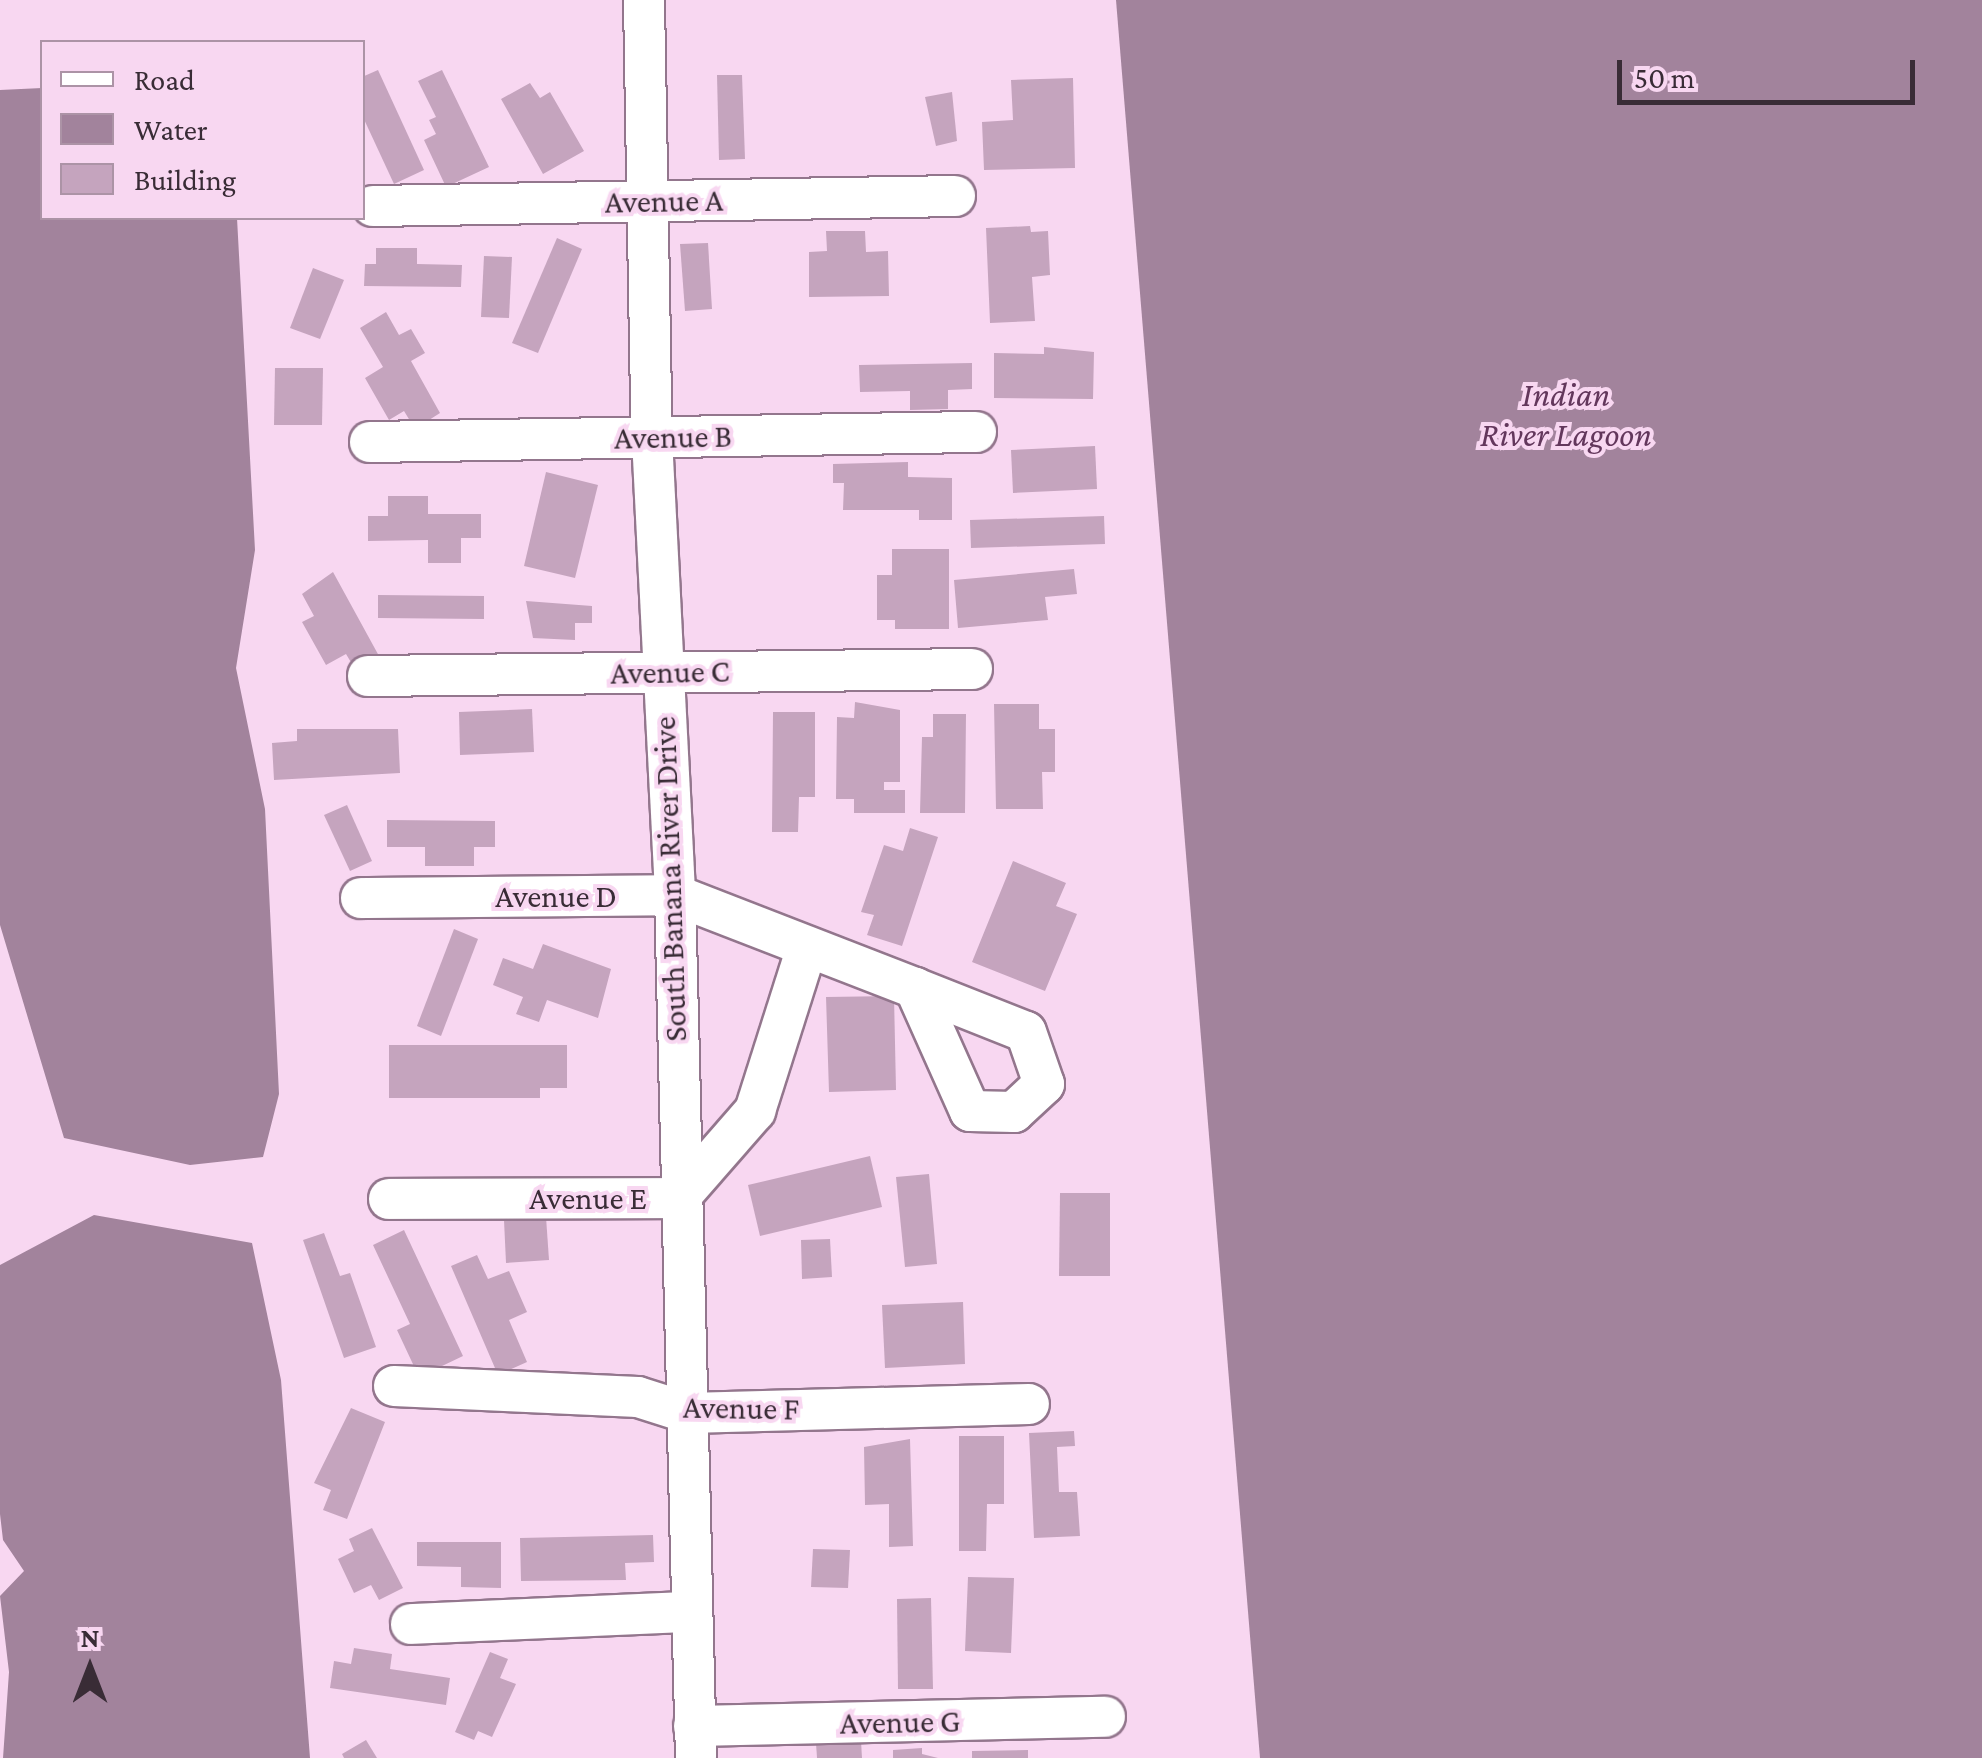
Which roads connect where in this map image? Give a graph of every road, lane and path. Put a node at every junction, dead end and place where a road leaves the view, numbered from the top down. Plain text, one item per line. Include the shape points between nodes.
1 (644, 0) edge
2 (955, 196) dead end
3 (651, 201) junction
4 (373, 206) dead end
5 (976, 432) dead end
6 (652, 438) junction
7 (370, 442) dead end
8 (972, 669) dead end
9 (660, 673) junction
10 (368, 676) dead end
11 (674, 895) junction
12 (360, 898) dead end
13 (807, 946) junction
14 (914, 988) dead end
15 (388, 1198) dead end
16 (679, 1198) junction
17 (394, 1386) dead end
18 (1029, 1404) dead end
19 (688, 1413) junction
20 (688, 1612) junction
21 (411, 1624) dead end
22 (1105, 1717) dead end
23 (695, 1742) edge

1 - 3 street, South Banana River Drive
2 - 3 street, Avenue A
3 - 4 street, Avenue A
3 - 6 street, South Banana River Drive
5 - 6 street, Avenue B
6 - 7 street, Avenue B
6 - 9 street, South Banana River Drive
8 - 9 street, Avenue C
9 - 10 street, Avenue C
9 - 11 street, South Banana River Drive
11 - 12 street, Avenue D
11 - 13 street, Avenue D
11 - 16 street, South Banana River Drive
13 - 14 street, Avenue D
13 - 16 street, Avenue E via 755,1111
15 - 16 street, Avenue E
16 - 19 street, South Banana River Drive
17 - 19 street, Avenue F via 638,1396
18 - 19 street, Avenue F
19 - 20 street, South Banana River Drive
20 - 21 street
20 - 23 street, South Banana River Drive
22 - 23 street, Avenue G

